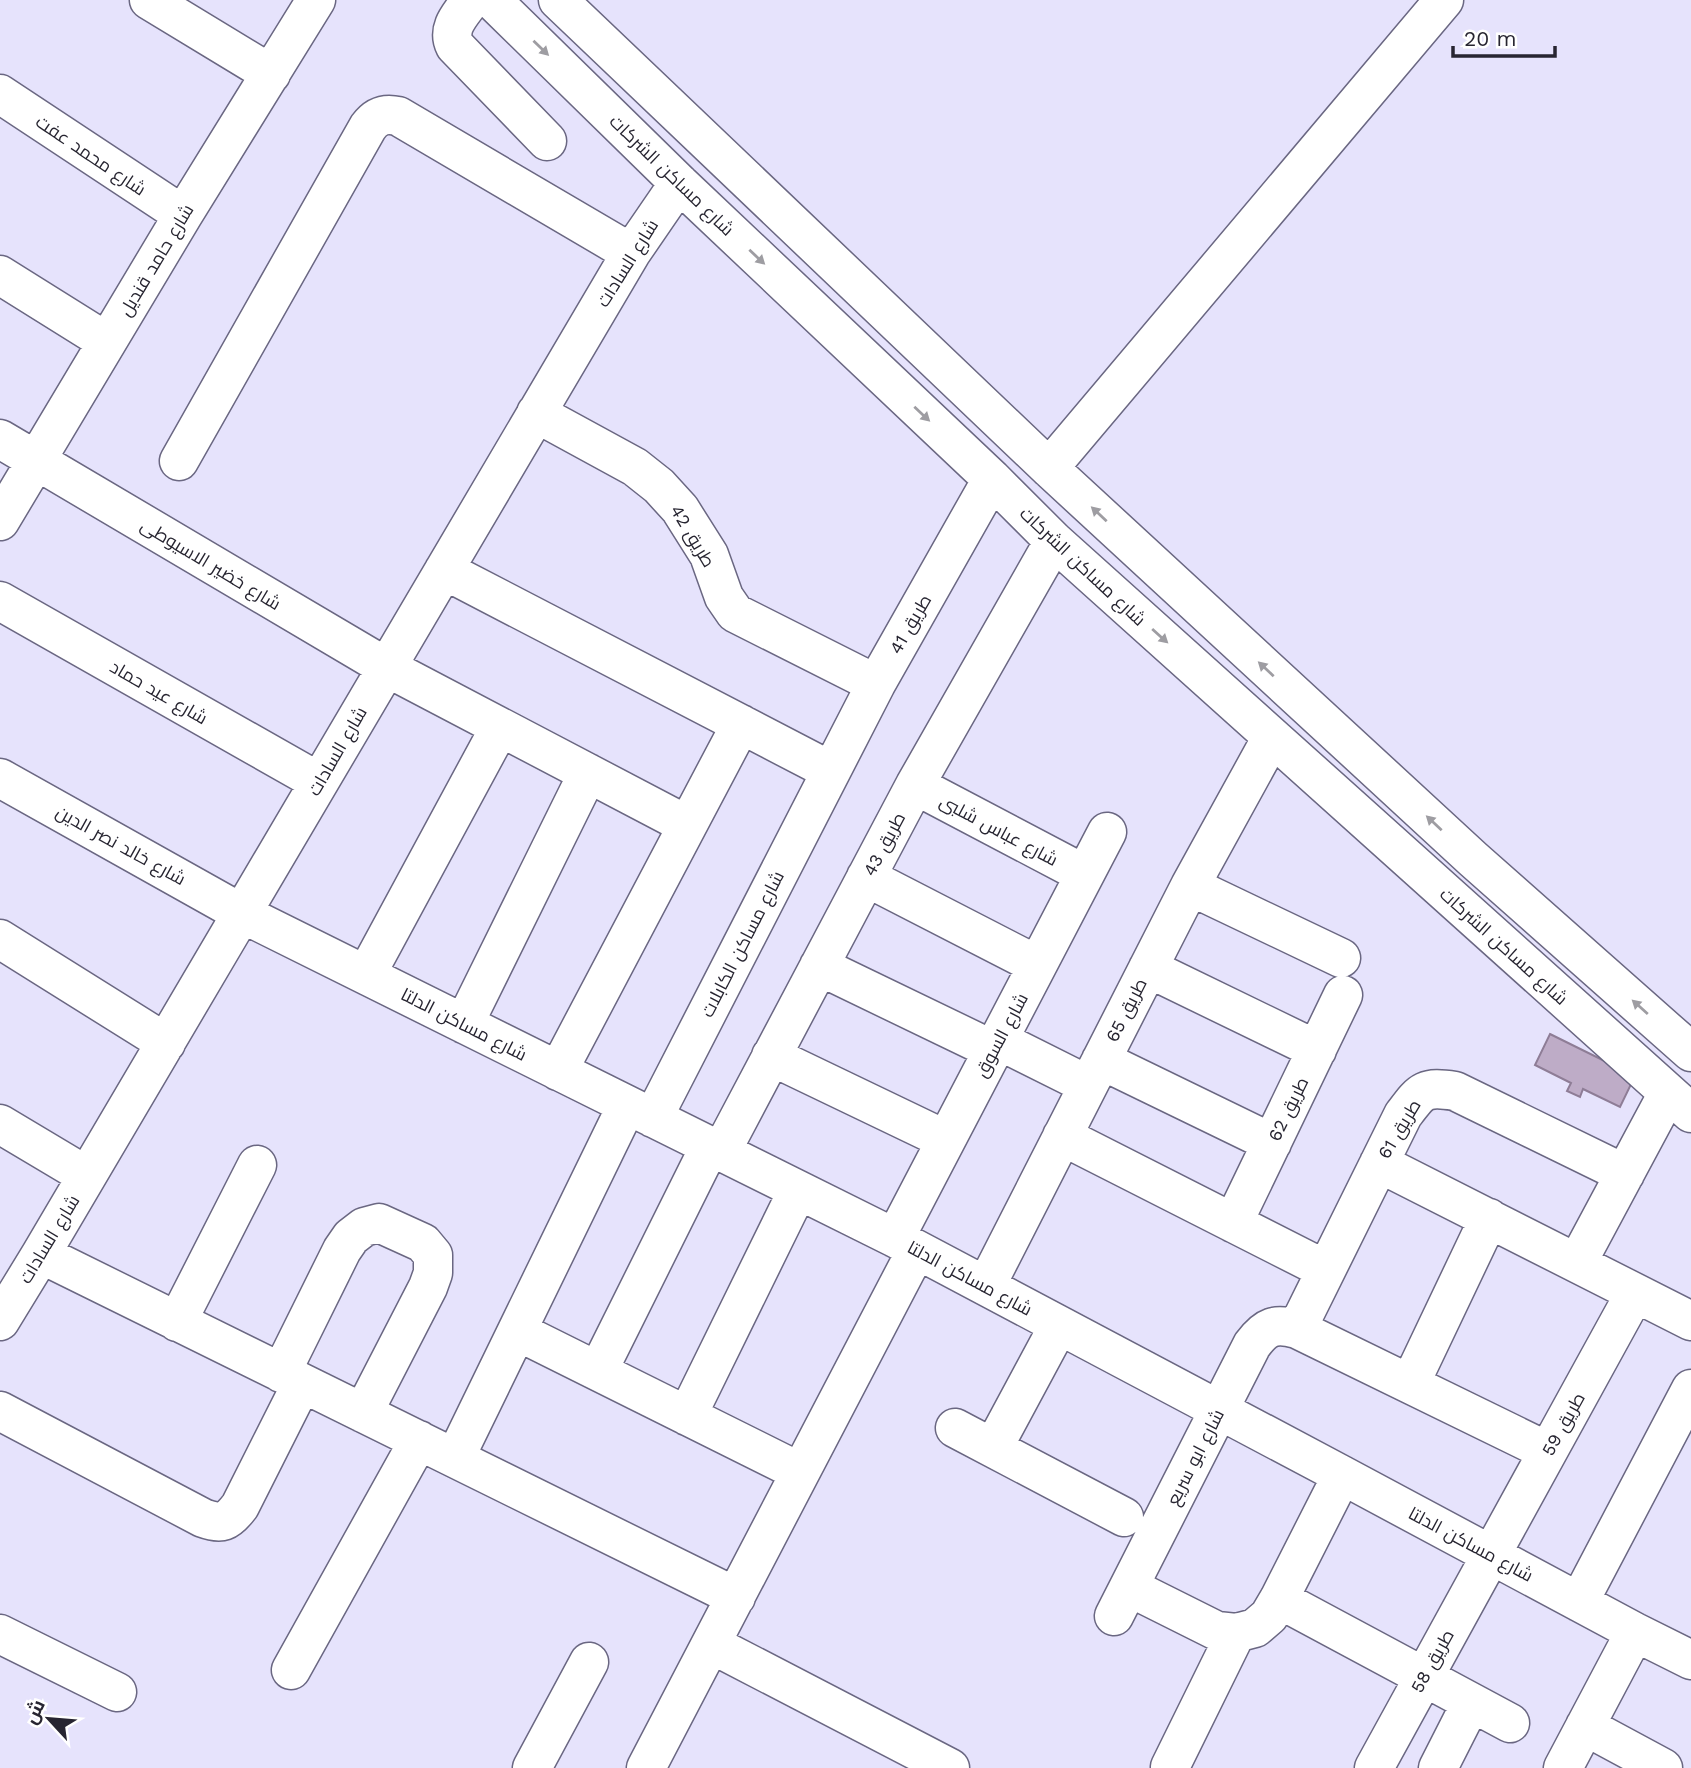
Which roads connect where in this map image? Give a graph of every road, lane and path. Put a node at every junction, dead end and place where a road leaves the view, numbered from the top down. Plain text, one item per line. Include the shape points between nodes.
1 (149, 0) edge
2 (316, 0) edge
3 (471, 0) edge
4 (492, 0) edge
5 (558, 0) edge
6 (1444, 0) edge
7 (271, 74) junction
8 (0, 94) edge
9 (547, 141) dead end
10 (678, 183) junction
11 (183, 215) junction
12 (631, 253) junction
13 (0, 275) edge
14 (107, 342) junction
15 (536, 413) junction
16 (0, 439) edge
17 (37, 461) junction
18 (179, 461) dead end
19 (1049, 468) junction
20 (992, 480) junction
21 (0, 521) edge
22 (1054, 541) junction
23 (444, 570) junction
24 (0, 601) edge
25 (386, 667) junction
26 (876, 684) junction
27 (741, 724) junction
28 (500, 727) junction
29 (1272, 737) junction
30 (831, 771) junction
31 (588, 773) junction
32 (0, 778) edge
33 (319, 782) junction
34 (915, 785) junction
35 (687, 825) junction
36 (1107, 832) dead end
37 (1473, 859) junction
38 (1084, 874) junction
39 (866, 877) junction
40 (1190, 886) junction
41 (1445, 892) junction
42 (241, 913) junction
43 (0, 939) edge
44 (1037, 965) junction
45 (819, 966) junction
46 (1148, 968) junction
47 (366, 975) junction
48 (464, 1024) junction
49 (166, 1043) junction
50 (995, 1045) junction
51 (1317, 1050) junction
52 (1691, 1052) edge
53 (771, 1056) junction
54 (558, 1071) junction
55 (1094, 1072) junction
56 (1679, 1103) edge
57 (640, 1111) junction
58 (0, 1124) edge
59 (1062, 1136) junction
60 (946, 1140) junction
61 (1272, 1143) junction
62 (716, 1149) junction
63 (1379, 1163) junction
64 (257, 1164) dead end
65 (1625, 1174) junction
66 (87, 1176) junction
67 (798, 1190) junction
68 (1489, 1219) junction
69 (1233, 1223) junction
70 (905, 1244) junction
71 (41, 1254) junction
72 (1577, 1263) junction
73 (1326, 1270) junction
74 (986, 1286) junction
75 (1635, 1293) junction
76 (2, 1312) edge
77 (1691, 1321) edge
78 (177, 1322) junction
79 (1059, 1325) junction
80 (1297, 1329) junction
81 (517, 1331) junction
82 (598, 1371) junction
83 (292, 1378) junction
84 (1410, 1384) junction
85 (1691, 1389) edge
86 (1219, 1410) junction
87 (0, 1411) edge
88 (363, 1413) junction
89 (687, 1416) junction
90 (955, 1428) dead end
91 (1691, 1433) edge
92 (419, 1440) junction
93 (993, 1448) junction
94 (1547, 1451) junction
95 (455, 1458) junction
96 (800, 1472) junction
97 (1342, 1475) junction
98 (1124, 1517) dead end
99 (1490, 1555) junction
100 (736, 1597) junction
101 (1279, 1599) junction
102 (1588, 1607) junction
103 (1634, 1632) junction
104 (1236, 1633) junction
105 (0, 1634) edge
106 (711, 1644) junction
107 (1691, 1660) edge
108 (589, 1662) dead end
109 (291, 1670) dead end
110 (1424, 1677) junction
111 (117, 1692) dead end
112 (1471, 1703) junction
113 (1510, 1723) dead end
114 (1585, 1726) junction
115 (1447, 1765) edge
116 (1170, 1767) edge
117 (532, 1768) edge
118 (646, 1768) edge
119 (950, 1768) edge
120 (1374, 1768) edge
121 (1563, 1768) edge
122 (1663, 1768) edge

1 - 7 street
2 - 7 street, شارع حامد قنديل
3 - 9 street via 452,27 455,46
4 -> 10 street, شارع مساكن الشركات
5 - 19 street
6 - 19 street
7 - 11 street, شارع حامد قنديل
8 - 11 street, شارع محمد عفت
10 - 12 street, شارع السادات
10 -> 20 street, شارع مساكن الشركات
11 - 14 street, شارع حامد قنديل
12 - 15 street, شارع السادات
12 - 18 street via 398,116 381,116 368,127
13 - 14 street
14 - 17 street, شارع حامد قنديل
15 - 23 street, شارع السادات
15 - 26 street, طريق 42 via 635,467 659,486 680,509 709,555 735,613
16 - 17 street, شارع خضير الاسيوطى
17 - 21 street, شارع حامد قنديل
17 - 25 street, شارع خضير الاسيوطى
37 -> 19 street
20 - 22 street, شارع مساكن الشركات
20 - 26 street, طريق 41
22 -> 29 street, شارع مساكن الشركات
22 - 34 street, طريق 43
23 - 25 street, شارع السادات
23 - 27 street
24 - 33 street, شارع عيد حماد
25 - 28 street, شارع خضير الاسيوطى
25 - 33 street, شارع السادات
26 - 30 street, طريق 41
27 - 30 street
27 - 35 street
28 - 31 street, شارع خضير الاسيوطى
28 - 47 street
29 - 40 street, طريق 65
29 - 41 street, شارع مساكن الشركات
30 - 57 street, شارع مساكن الكابلات
31 - 35 street, شارع خضير الاسيوطى
31 - 48 street
32 - 42 street, شارع خالد نصر الدين
33 - 42 street, شارع السادات
34 - 38 street, شارع عباس شلبى
34 - 39 street, طريق 43
35 - 54 street
36 - 38 street, شارع السوق
37 - 41 street
52 -> 37 street
38 - 44 street, شارع السوق
39 - 44 street
39 - 45 street, طريق 43
40 - 46 street, طريق 65
40 - 51 street, طريق 62 via 1342,977
41 - 56 street, شارع مساكن الشركات
42 - 47 street, شارع مساكن الدلتا
42 - 49 street, شارع السادات
43 - 49 street
44 - 50 street, شارع السوق
45 - 50 street
45 - 53 street, طريق 43
46 - 51 street
46 - 55 street, طريق 65
47 - 48 street, شارع مساكن الدلتا
48 - 54 street, شارع مساكن الدلتا
49 - 66 street, شارع السادات
50 - 55 street
50 - 60 street, شارع السوق
51 - 61 street, طريق 62
53 - 60 street
53 - 62 street, طريق 43
54 - 57 street, شارع مساكن الدلتا
55 - 59 street, طريق 65
55 - 61 street
56 - 65 street
57 - 62 street, شارع مساكن الدلتا
57 - 81 street, شارع مساكن الكابلات
58 - 66 street
59 - 69 street
59 - 74 street, طريق 65
60 - 70 street, شارع السوق
61 - 69 street, طريق 62
62 - 67 street, شارع مساكن الدلتا
62 - 82 street, طريق 43
63 - 65 street, طريق 61 via 1403,1115 1418,1095 1435,1088 1455,1091
63 - 68 street
63 - 73 street, طريق 61
64 - 78 street
65 - 72 street
66 - 71 street, شارع السادات
67 - 70 street, شارع مساكن الدلتا
67 - 89 street
68 - 72 street
68 - 84 street
69 - 73 street
70 - 74 street, شارع مساكن الدلتا
70 - 96 street, شارع السوق
71 - 76 street, شارع السادات
71 - 78 street
72 - 75 street
73 - 80 street, طريق 61
74 - 79 street, شارع مساكن الدلتا
75 - 77 street
75 - 94 street, طريق 59
78 - 83 street
79 - 86 street, شارع مساكن الدلتا
79 - 93 street
80 - 84 street
80 - 86 street, شارع ابو سريع via 1271,1327 1260,1334
81 - 82 street
81 - 95 street, شارع مساكن الكابلات
82 - 89 street
83 - 87 street via 240,1506 231,1518 217,1523
83 - 88 street
83 - 88 street via 351,1237 363,1227 379,1223 423,1243 433,1255 433,1273
84 - 94 street
85 - 102 street
86 - 97 street, شارع مساكن الدلتا
86 - 104 street, شارع ابو سريع via 1122,1601
88 - 92 street
89 - 96 street
90 - 93 street
91 - 102 street
92 - 95 street
92 - 109 street
93 - 98 street
94 - 99 street, طريق 59
95 - 100 street
96 - 100 street, شارع السوق
97 - 99 street, شارع مساكن الدلتا
97 - 101 street
99 - 102 street, شارع مساكن الدلتا
99 - 110 street, طريق 58
100 - 106 street, شارع السوق
101 - 104 street via 1255,1628
101 - 110 street
102 - 103 street, شارع مساكن الدلتا
103 - 107 street, شارع مساكن الدلتا
103 - 114 street
104 - 116 street
105 - 111 street
106 - 118 street, شارع السوق
106 - 119 street
108 - 117 street
110 - 112 street
110 - 120 street, طريق 58
112 - 113 street
112 - 115 street
114 - 121 street
114 - 122 street

